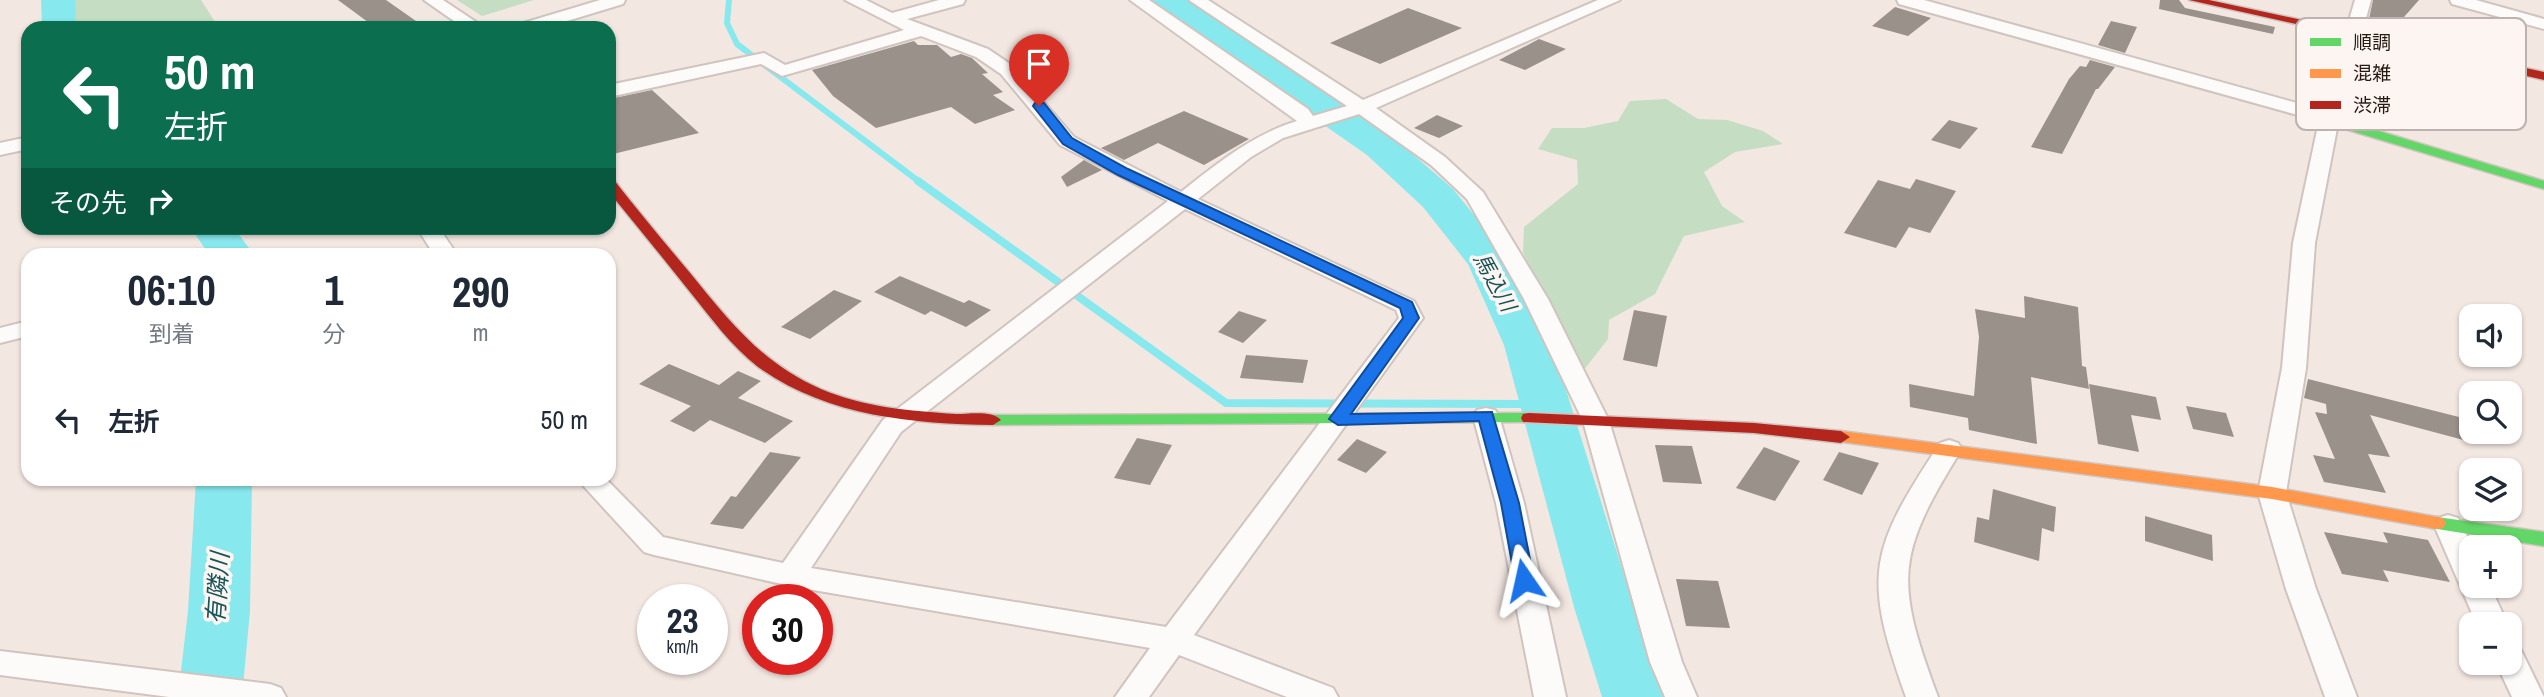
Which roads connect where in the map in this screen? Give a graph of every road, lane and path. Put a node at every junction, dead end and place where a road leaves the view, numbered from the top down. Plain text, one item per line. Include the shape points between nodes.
1 (432, 0) edge
2 (617, 0) edge
3 (853, 0) edge
4 (957, 0) edge
5 (1138, 0) edge
6 (1197, 0) edge
7 (1612, 0) edge
8 (1905, 0) edge
9 (2194, 0) edge
10 (2363, 0) edge
11 (2458, 0) edge
12 (2358, 18) edge
13 (2522, 18) edge
14 (890, 19) junction
15 (2526, 19) edge
16 (466, 21) edge
17 (549, 21) edge
18 (2296, 22) edge
19 (2544, 24) edge
20 (924, 30) junction
21 (2526, 72) edge
22 (2544, 76) edge
23 (616, 89) edge
24 (1363, 107) junction
25 (2296, 110) edge
26 (1312, 122) junction
27 (2327, 130) edge
28 (2365, 130) edge
29 (21, 144) edge
30 (0, 149) edge
31 (2544, 185) edge
32 (616, 192) edge
33 (1182, 200) junction
34 (21, 330) edge
35 (0, 336) edge
36 (1347, 407) junction
37 (902, 416) junction
38 (1486, 416) junction
39 (1589, 421) junction
40 (1949, 449) junction
41 (597, 486) edge
42 (2272, 493) junction
43 (2448, 526) junction
44 (2544, 539) edge
45 (2459, 550) edge
46 (790, 575) junction
47 (1173, 640) junction
48 (0, 663) edge
49 (2518, 675) edge
50 (270, 697) edge
51 (1131, 697) edge
52 (1322, 697) edge
53 (1550, 697) edge
54 (1681, 697) edge
55 (1922, 697) edge
56 (2341, 697) edge
57 (2528, 697) edge

1 - 16 street
2 - 17 street
3 - 14 street
4 - 14 street
5 - 26 street
6 - 24 street
7 - 24 street
8 - 25 street
9 - 18 street
10 - 12 street
11 - 13 street
14 - 20 street
15 - 19 street
20 - 23 street via 782,71 756,61
20 - 33 street via 982,53 1007,70 1067,141
21 - 22 street
24 - 26 street
24 - 39 street via 1438,161 1476,196 1536,299
26 - 33 street via 1276,134 1244,153
27 - 42 street via 2304,243 2294,368
28 - 31 street
29 - 30 street
32 - 37 street via 736,339 765,364 807,388
33 - 36 street via 1406,306 1411,318
33 - 37 street
34 - 35 street
36 - 37 street via 945,420
36 - 38 street
36 - 47 street
37 - 46 street
38 - 39 street
38 - 53 street via 1510,503
39 - 40 street via 1754,428
39 - 54 street
40 - 42 street
40 - 55 street via 1908,515 1891,572 1897,627
41 - 46 street via 654,545
42 - 43 street
42 - 56 street
43 - 44 street
43 - 45 street
46 - 47 street
47 - 51 street
47 - 52 street
48 - 50 street
49 - 57 street

